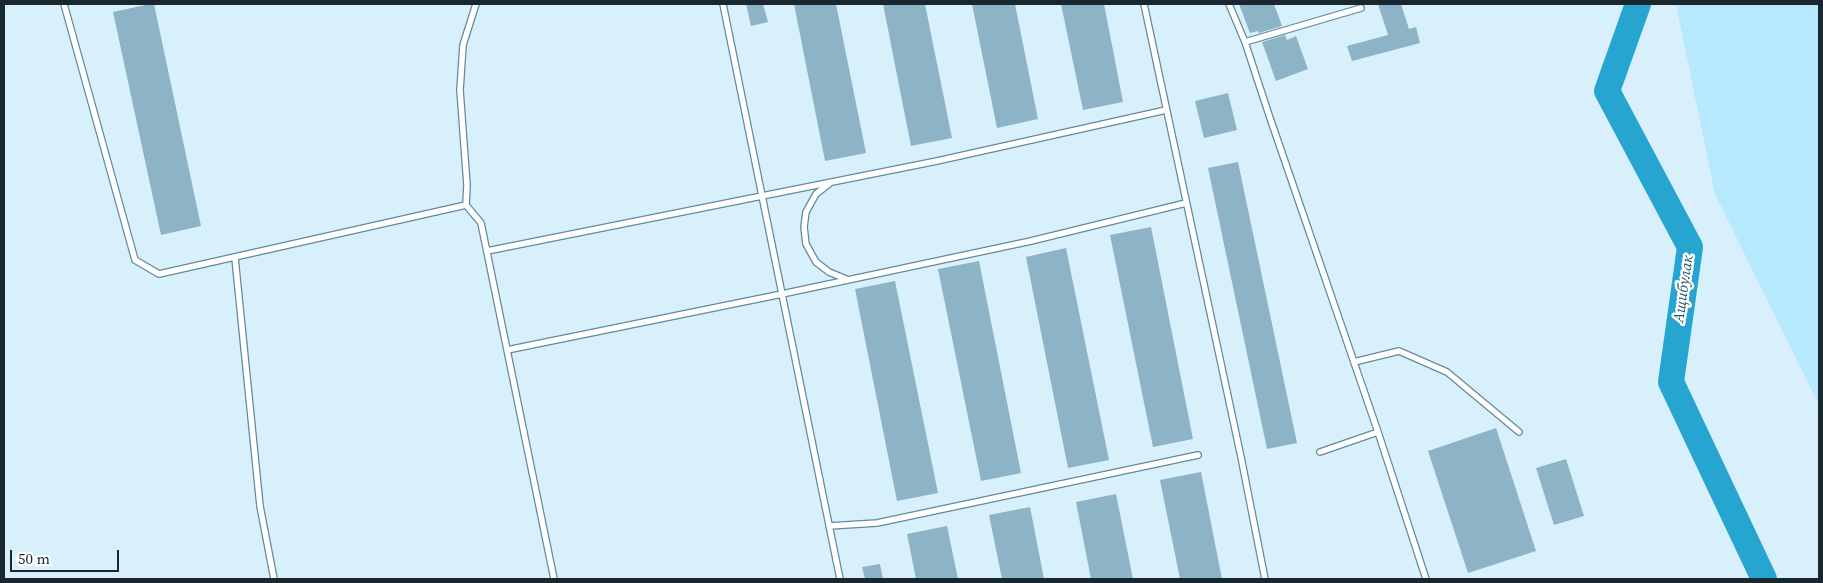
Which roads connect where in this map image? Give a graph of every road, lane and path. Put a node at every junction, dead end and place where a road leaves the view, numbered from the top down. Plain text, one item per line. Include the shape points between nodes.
1 (64, 4) edge
2 (476, 4) edge
3 (723, 4) edge
4 (1144, 4) edge
5 (1229, 4) edge
6 (1362, 8) dead end
7 (1245, 42) junction
8 (1166, 110) junction
9 (832, 182) junction
10 (762, 196) junction
11 (1186, 203) junction
12 (466, 205) junction
13 (487, 251) junction
14 (235, 258) junction
15 (847, 280) junction
16 (782, 294) junction
17 (507, 350) junction
18 (1354, 362) junction
19 (1378, 432) junction
20 (1519, 432) dead end
21 (1320, 452) dead end
22 (1198, 455) dead end
23 (829, 526) junction
24 (274, 579) edge
25 (554, 579) edge
26 (840, 579) edge
27 (1265, 579) edge
28 (1426, 579) edge

1 - 14 lane via 136,260 160,274
2 - 12 lane via 463,45 460,90
3 - 10 lane
4 - 8 lane
5 - 7 lane
6 - 7 lane
7 - 18 lane
8 - 9 lane
8 - 11 lane
9 - 10 lane
9 - 15 lane via 816,194 806,212 806,244 816,262
10 - 13 lane
10 - 16 lane
11 - 15 lane via 1031,241
11 - 27 lane
12 - 13 lane via 481,223
12 - 14 lane
13 - 17 lane
14 - 24 lane via 260,506
15 - 16 lane
16 - 17 lane
16 - 23 lane
17 - 25 lane
18 - 19 lane
18 - 20 lane via 1400,351 1448,372
19 - 21 lane
19 - 28 lane
22 - 23 lane via 877,523
23 - 26 lane

